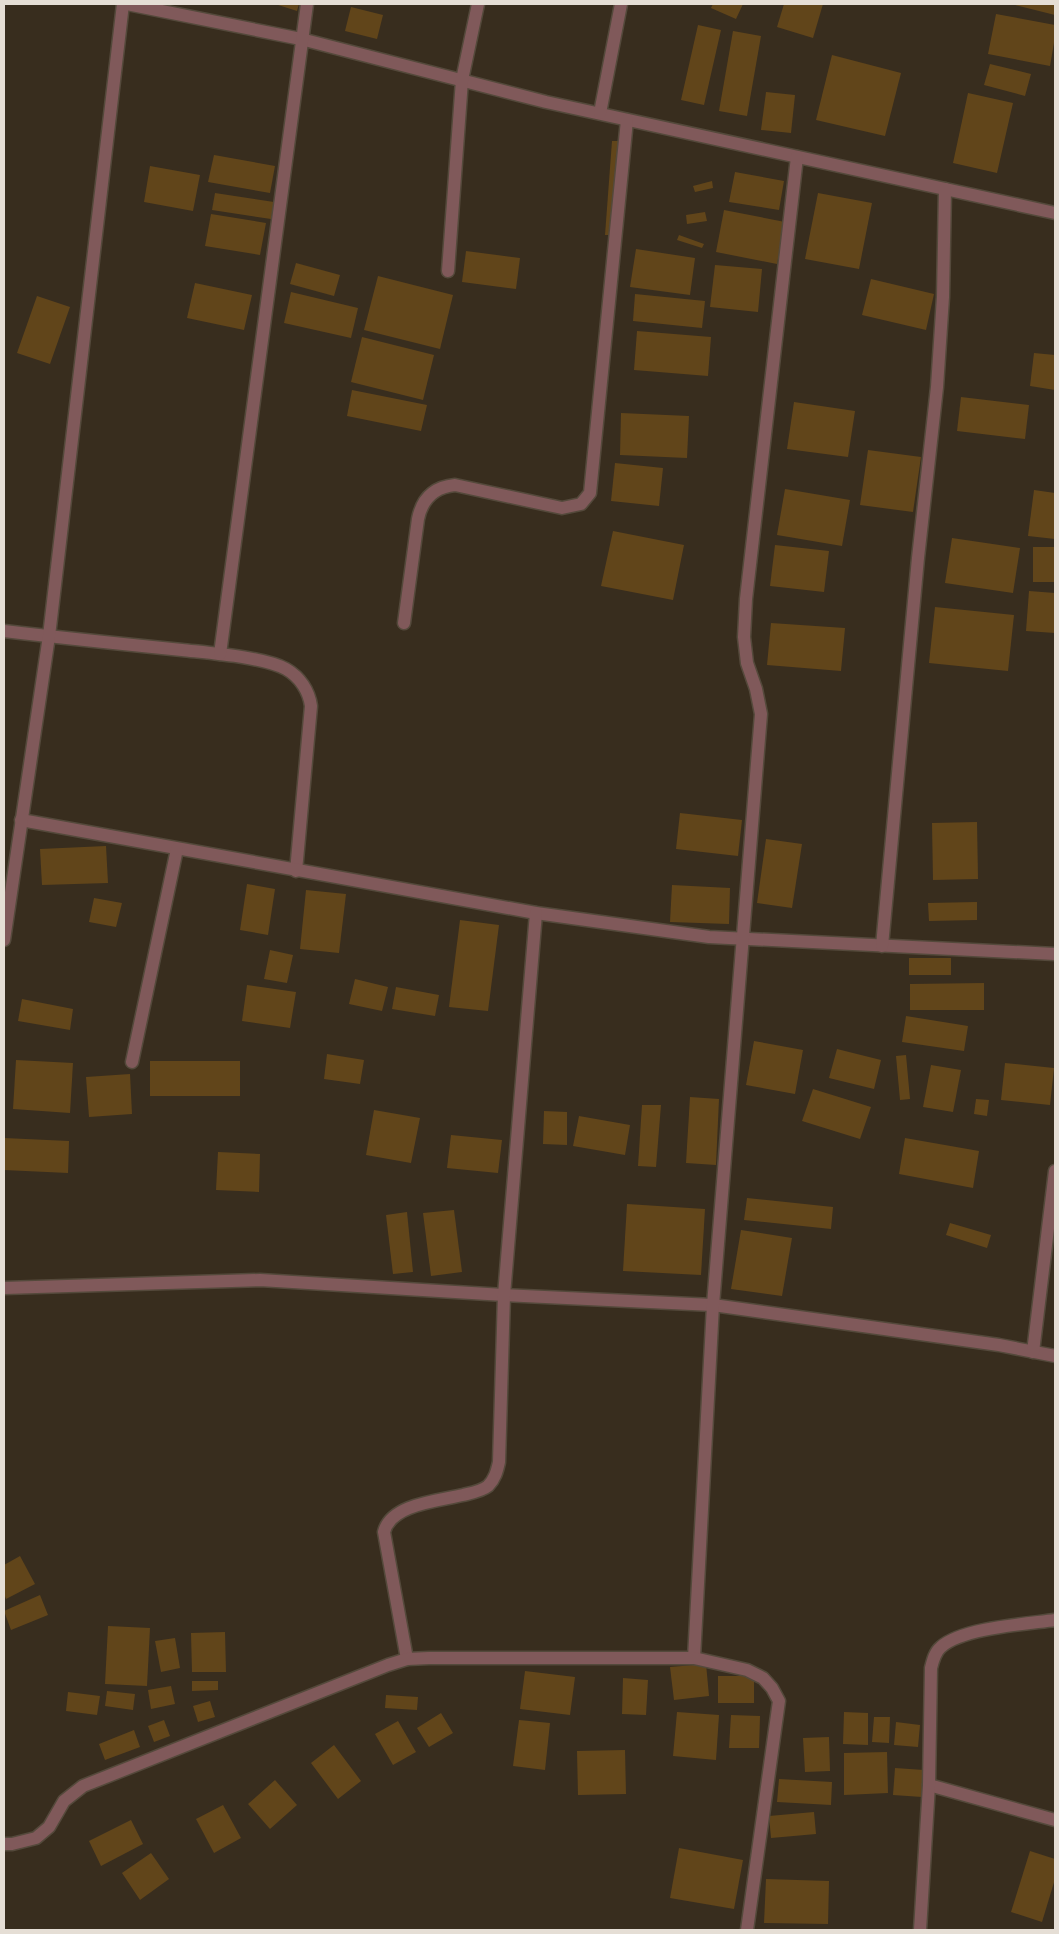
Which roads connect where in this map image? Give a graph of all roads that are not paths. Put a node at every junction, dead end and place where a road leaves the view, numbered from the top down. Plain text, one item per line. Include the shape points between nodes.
1 (125, 4) edge
2 (307, 4) edge
3 (478, 4) edge
4 (621, 4) edge
5 (301, 39) junction
6 (462, 80) junction
7 (600, 114) junction
8 (627, 120) junction
9 (797, 157) junction
10 (945, 189) junction
11 (1055, 213) edge
12 (448, 271) dead end
13 (404, 623) dead end
14 (4, 631) edge
15 (49, 636) junction
16 (220, 654) junction
17 (21, 820) junction
18 (177, 849) junction
19 (296, 871) junction
20 (536, 913) junction
21 (744, 938) junction
22 (4, 940) edge
23 (882, 946) junction
24 (1055, 954) edge
25 (132, 1062) dead end
26 (1055, 1171) edge
27 (4, 1288) edge
28 (504, 1295) junction
29 (713, 1305) junction
30 (1033, 1352) junction
31 (1055, 1356) edge
32 (1055, 1620) edge
33 (694, 1658) junction
34 (407, 1660) junction
35 (929, 1785) junction
36 (1055, 1820) edge
37 (4, 1844) edge
38 (747, 1930) edge
39 (920, 1930) edge

1 - 5 street
1 - 15 street
2 - 5 street
3 - 6 street
4 - 7 street
5 - 6 street
5 - 16 street
6 - 7 street
6 - 12 street
7 - 8 street
8 - 9 street
8 - 13 street via 590,493 581,504 562,508 455,486 447,486 430,495 420,508
9 - 10 street
9 - 21 street via 746,599 744,637 747,663 761,714
10 - 11 street
10 - 23 street via 937,387
14 - 15 street
15 - 16 street
15 - 17 street
16 - 19 street via 272,663 287,670 301,682 309,696 311,706
17 - 18 street
17 - 22 street
18 - 19 street
18 - 25 street
19 - 20 street
20 - 21 street via 708,937
20 - 28 street
21 - 23 street
21 - 29 street
23 - 24 street
26 - 30 street
27 - 28 street via 260,1280
28 - 29 street
28 - 34 street via 499,1462 495,1478 487,1487 473,1493 406,1509 386,1523 384,1532
29 - 30 street
29 - 33 street
30 - 31 street
32 - 35 street via 987,1630 952,1639 940,1648 931,1668
33 - 34 street
33 - 38 street via 747,1670 763,1678 779,1701
34 - 37 street via 83,1786 64,1800 49,1827 36,1838
35 - 36 street
35 - 39 street

